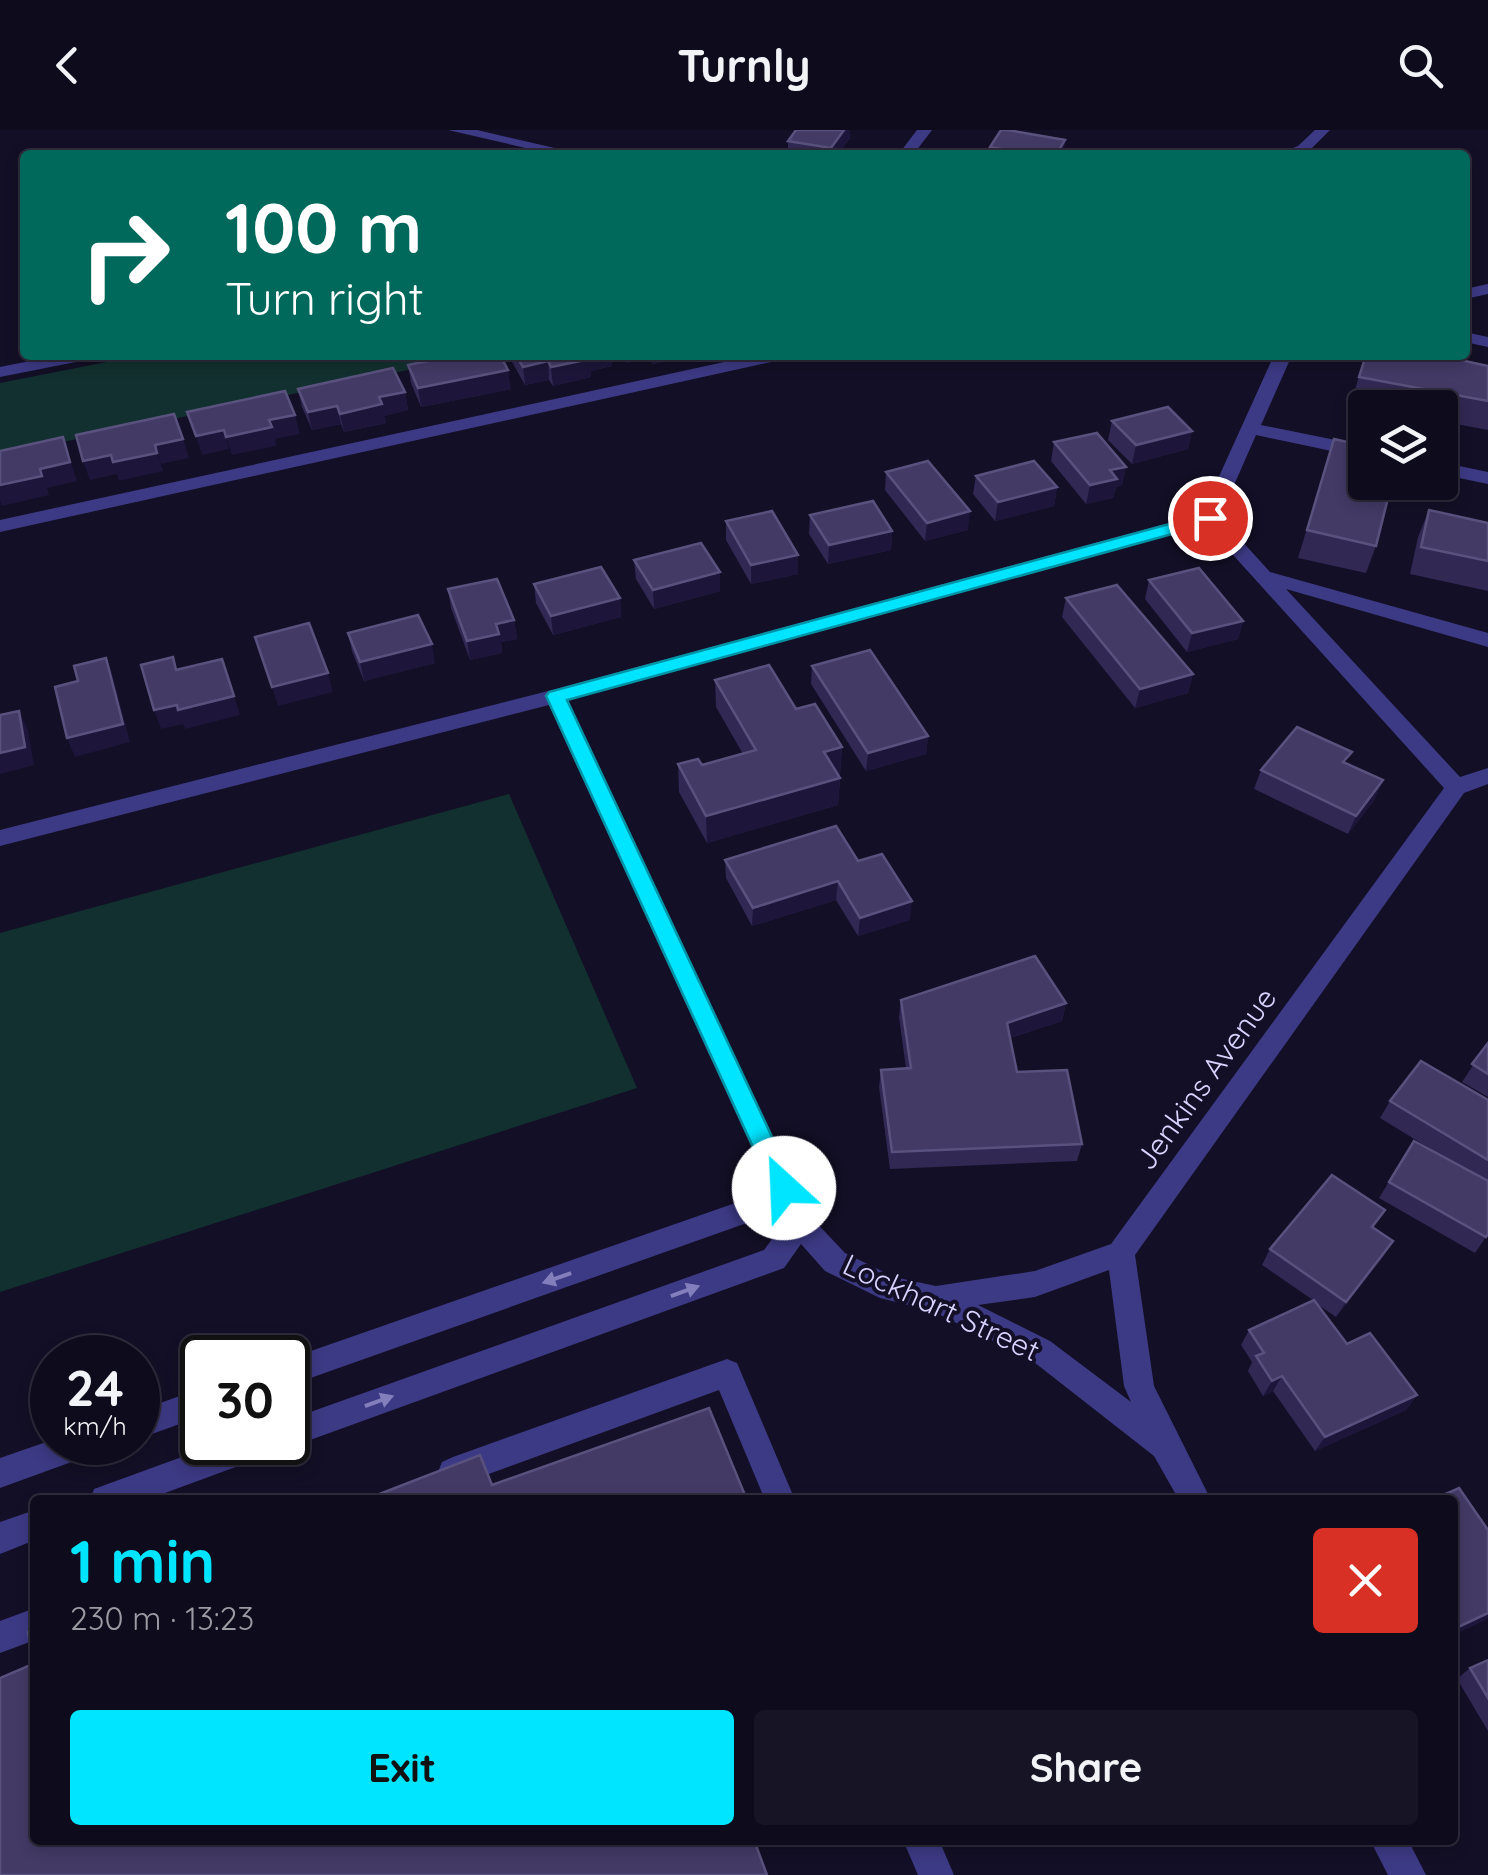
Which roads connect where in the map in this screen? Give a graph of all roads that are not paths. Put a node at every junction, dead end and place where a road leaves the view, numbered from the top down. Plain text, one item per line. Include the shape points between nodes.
1 (455, 130) edge
2 (925, 130) edge
3 (1324, 130) edge
4 (553, 150) edge
5 (910, 150) edge
6 (1297, 150) edge
7 (61, 360) edge
8 (757, 360) edge
9 (1281, 360) edge
10 (0, 372) edge
11 (1250, 428) junction
12 (1348, 448) edge
13 (1458, 472) edge
14 (1488, 478) edge
15 (1210, 518) junction
16 (0, 526) edge
17 (1264, 576) junction
18 (1488, 640) edge
19 (556, 696) junction
20 (1488, 776) edge
21 (1456, 787) junction
22 (0, 838) edge
23 (800, 1224) junction
24 (1121, 1254) junction
25 (936, 1298) junction
26 (310, 1364) edge
27 (310, 1426) edge
28 (1165, 1446) junction
29 (30, 1463) edge
30 (202, 1465) edge
31 (0, 1474) edge
32 (432, 1480) edge
33 (119, 1495) edge
34 (778, 1495) edge
35 (1193, 1495) edge
36 (30, 1527) edge
37 (0, 1538) edge
38 (30, 1626) edge
39 (0, 1637) edge
40 (923, 1845) edge
41 (1391, 1845) edge
42 (936, 1875) edge
43 (1408, 1875) edge

1 - 4 street
2 - 5 street
3 - 6 street
7 - 10 street
8 - 16 street
9 - 11 street
11 - 12 street
11 - 15 street
13 - 14 street
15 - 17 street
15 - 19 street
17 - 18 street
17 - 21 street
19 - 22 street
19 - 23 street, Lockhart Street
20 - 21 street
21 - 24 street, Jenkins Avenue
23 - 25 street, Lockhart Street via 835,1262 890,1289
23 -> 26 street via 744,1212
27 -> 23 street via 774,1259
24 - 25 street via 1035,1284
24 - 28 street via 1139,1386
25 - 28 street, Lockhart Street via 1040,1350
28 - 35 street, Lockhart Street
29 - 31 street
30 - 33 street
32 - 34 street via 728,1373
36 - 37 street
38 - 39 street
40 - 42 street
41 - 43 street

